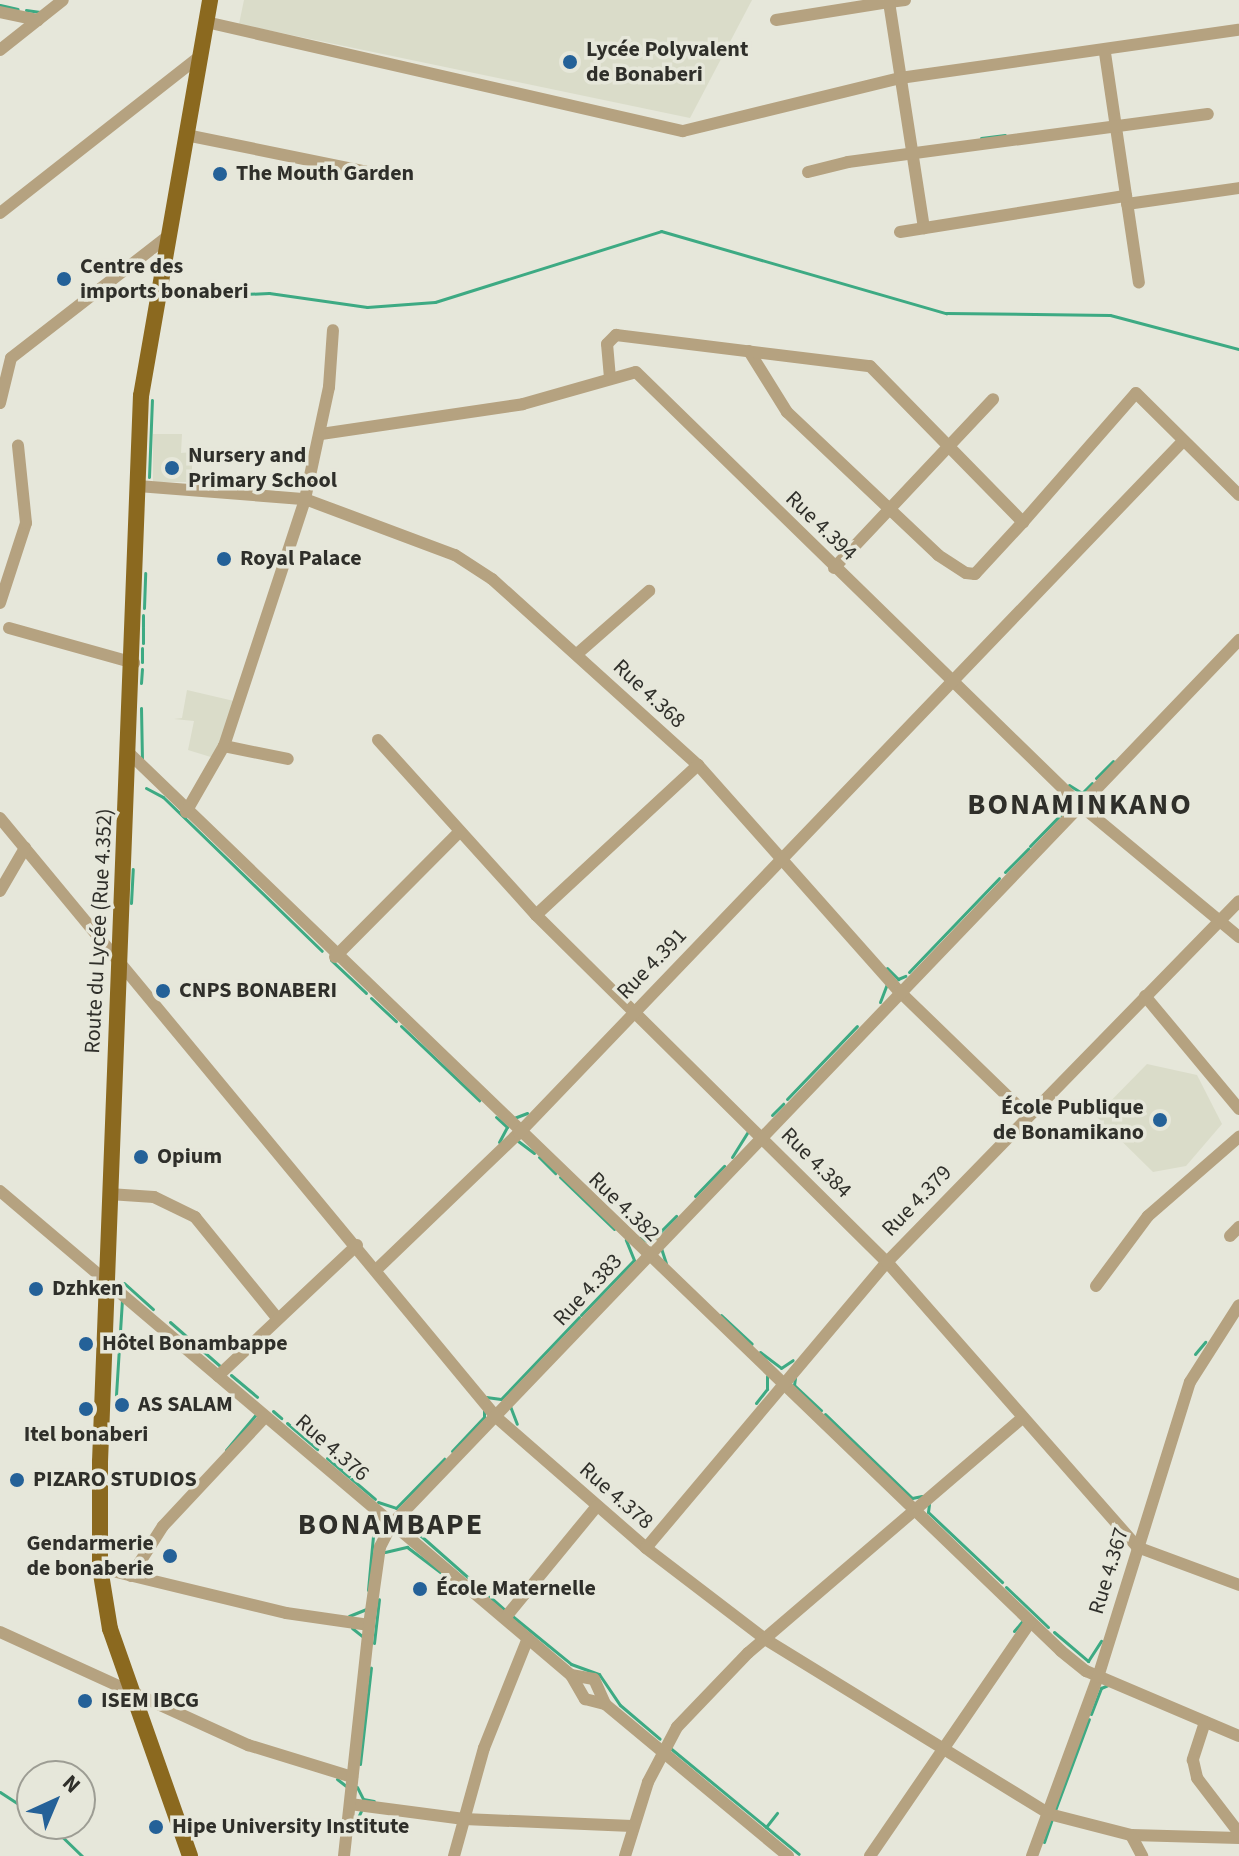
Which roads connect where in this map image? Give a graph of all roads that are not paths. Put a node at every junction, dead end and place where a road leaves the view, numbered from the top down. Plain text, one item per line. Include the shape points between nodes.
1 (63, 0) edge
2 (210, 0) edge
3 (905, 0) edge
4 (889, 2) junction
5 (861, 3) edge
6 (0, 12) edge
7 (38, 20) junction
8 (776, 20) dead end
9 (206, 22) junction
10 (1239, 30) edge
11 (0, 50) edge
12 (1105, 53) junction
13 (199, 57) junction
14 (900, 78) junction
15 (1208, 114) dead end
16 (1116, 127) junction
17 (186, 135) junction
18 (913, 154) junction
19 (808, 172) dead end
20 (383, 175) dead end
21 (1239, 188) edge
22 (1126, 200) junction
23 (0, 213) edge
24 (924, 228) junction
25 (900, 232) dead end
26 (168, 236) junction
27 (1139, 283) dead end
28 (333, 330) dead end
29 (749, 351) junction
30 (6, 362) edge
31 (610, 378) junction
32 (993, 399) dead end
33 (0, 403) edge
34 (321, 434) junction
35 (1183, 441) junction
36 (952, 443) junction
37 (18, 445) dead end
38 (138, 486) junction
39 (1239, 495) edge
40 (305, 499) junction
41 (890, 509) junction
42 (1023, 522) junction
43 (834, 568) junction
44 (649, 591) dead end
45 (0, 603) edge
46 (9, 628) dead end
47 (1239, 640) edge
48 (577, 654) junction
49 (134, 663) junction
50 (953, 682) junction
51 (378, 740) dead end
52 (224, 746) junction
53 (131, 755) junction
54 (288, 759) dead end
55 (698, 765) junction
56 (1080, 805) junction
57 (186, 812) junction
58 (0, 818) edge
59 (460, 831) junction
60 (25, 848) junction
61 (780, 859) junction
62 (0, 891) edge
63 (1239, 901) edge
64 (536, 915) junction
65 (1220, 920) junction
66 (1239, 937) edge
67 (335, 957) junction
68 (120, 960) junction
69 (899, 991) junction
70 (1145, 996) junction
71 (635, 1011) junction
72 (1239, 1109) edge
73 (1027, 1115) junction
74 (519, 1133) junction
75 (761, 1137) junction
76 (1239, 1137) edge
77 (0, 1191) edge
78 (109, 1194) junction
79 (357, 1245) junction
80 (647, 1257) junction
81 (887, 1262) junction
82 (377, 1269) junction
83 (105, 1282) junction
84 (1096, 1286) dead end
85 (1239, 1305) edge
86 (277, 1318) junction
87 (218, 1376) junction
88 (780, 1383) junction
89 (265, 1417) junction
90 (496, 1417) junction
91 (1023, 1417) junction
92 (597, 1506) junction
93 (916, 1512) junction
94 (391, 1525) junction
95 (1137, 1547) junction
96 (646, 1548) junction
97 (100, 1568) junction
98 (131, 1576) junction
99 (1239, 1585) edge
100 (505, 1618) junction
101 (1030, 1622) junction
102 (369, 1625) junction
103 (0, 1632) edge
104 (528, 1638) junction
105 (765, 1639) junction
106 (571, 1675) junction
107 (1098, 1677) junction
108 (127, 1686) junction
109 (605, 1704) junction
110 (1205, 1722) junction
111 (1239, 1736) edge
112 (939, 1749) junction
113 (661, 1750) junction
114 (352, 1777) junction
115 (350, 1804) junction
116 (1049, 1814) junction
117 (464, 1819) junction
118 (632, 1826) junction
119 (1131, 1835) junction
120 (1239, 1836) edge
121 (190, 1856) edge
122 (344, 1856) edge
123 (454, 1856) edge
124 (625, 1856) edge
125 (788, 1856) edge
126 (870, 1856) edge
127 (1032, 1856) edge
128 (1142, 1856) edge

1 - 7 street
2 - 9 main road, Route du Lycée (Rue 4.352)
3 - 4 street
4 - 5 street
4 - 14 street
5 - 8 street
6 - 7 street
7 - 11 street
9 - 13 main road, Route du Lycée (Rue 4.352)
9 - 14 street via 683,131
10 - 12 street
12 - 14 street
12 - 16 street
13 - 17 main road, Route du Lycée (Rue 4.352)
13 - 23 street
14 - 18 street
15 - 16 street
16 - 18 street
16 - 22 street
17 - 20 street
17 - 26 main road, Route du Lycée (Rue 4.352)
18 - 19 street
18 - 24 street
21 - 22 street
22 - 24 street
22 - 27 street
24 - 25 street
26 - 30 street
26 - 38 main road, Route du Lycée (Rue 4.352) via 141,396
28 - 34 street
29 - 31 street via 616,335 607,344
29 - 36 street via 878,369
29 - 41 street via 787,412
30 - 33 street
31 - 34 street, Rue 4.394 via 523,404
31 - 43 street, Rue 4.394 via 636,372
32 - 36 street
34 - 40 street
35 - 39 street
35 - 42 street via 1136,393
35 - 50 street, Rue 4.391
36 - 41 street
36 - 42 street
37 - 45 street via 25,535
38 - 40 street, Rue 4.368
38 - 49 main road, Route du Lycée (Rue 4.352)
40 - 48 street, Rue 4.368 via 455,555 492,579
40 - 52 street
41 - 42 street via 938,555 970,575
41 - 43 street
43 - 50 street, Rue 4.394
44 - 48 street
46 - 49 street
47 - 56 street, Rue 4.383
48 - 55 street, Rue 4.368
49 - 53 main road, Route du Lycée (Rue 4.352)
50 - 56 street, Rue 4.394
50 - 61 street, Rue 4.391
51 - 59 street, Rue 4.384
52 - 54 street
52 - 57 street
53 - 57 street, Rue 4.382
53 - 68 main road, Route du Lycée (Rue 4.352)
55 - 61 street, Rue 4.368
55 - 64 street
56 - 65 street, Rue 4.394 via 1148,867
56 - 69 street, Rue 4.383
57 - 67 street, Rue 4.382
58 - 60 street, Rue 4.378
59 - 64 street, Rue 4.384
59 - 67 street
60 - 62 street
60 - 68 street, Rue 4.378
61 - 69 street, Rue 4.368
61 - 71 street, Rue 4.391
63 - 65 street, Rue 4.379
64 - 71 street, Rue 4.384
65 - 66 street, Rue 4.394
65 - 70 street, Rue 4.379
67 - 74 street, Rue 4.382
68 - 78 main road, Route du Lycée (Rue 4.352)
68 - 79 street, Rue 4.378
69 - 73 street, Rue 4.368
69 - 75 street, Rue 4.383
70 - 72 street
70 - 73 street, Rue 4.379
71 - 74 street, Rue 4.391
71 - 75 street, Rue 4.384
73 - 81 street, Rue 4.379
74 - 80 street, Rue 4.382
74 - 82 street, Rue 4.391
75 - 80 street, Rue 4.383
75 - 81 street, Rue 4.384
76 - 84 street via 1148,1216
77 - 83 street, Rue 4.376
78 - 83 main road, Route du Lycée (Rue 4.352)
78 - 86 street via 154,1197 195,1217
79 - 82 street, Rue 4.378
79 - 86 street
80 - 88 street, Rue 4.382
80 - 90 street, Rue 4.383
81 - 88 street, Rue 4.379
81 - 91 street, Rue 4.384
82 - 90 street, Rue 4.378
83 - 87 street, Rue 4.376
83 - 97 main road, Route du Lycée (Rue 4.352) via 108,1398 95,1482
85 - 95 street, Rue 4.367 via 1190,1382
86 - 87 street
87 - 89 street, Rue 4.376
88 - 93 street, Rue 4.382
88 - 96 street, Rue 4.379
89 - 94 street, Rue 4.376
89 - 98 street via 163,1526
90 - 92 street, Rue 4.378
90 - 94 street, Rue 4.383
91 - 93 street
91 - 95 street, Rue 4.384
92 - 96 street, Rue 4.378
92 - 100 street
93 - 101 street, Rue 4.382
93 - 105 street
94 - 100 street, Rue 4.376
94 - 102 street, Rue 4.383 via 380,1547
95 - 99 street, Rue 4.384
95 - 107 street, Rue 4.367
96 - 105 street, Rue 4.378
97 - 98 street
97 - 108 main road, Route du Lycée (Rue 4.352)
98 - 102 street
100 - 104 street, Rue 4.376
101 - 107 street, Rue 4.382
101 - 112 street
102 - 114 street, Rue 4.383
103 - 108 street
104 - 106 street, Rue 4.376
104 - 117 street via 505,1687
105 - 112 street, Rue 4.378
105 - 113 street
106 - 109 street via 585,1699
106 - 109 street via 599,1683
107 - 110 street, Rue 4.382
107 - 116 street, Rue 4.367
108 - 114 street via 248,1745
108 - 121 main road, Route du Lycée (Rue 4.352)
109 - 113 street
110 - 111 street, Rue 4.382
110 - 120 street via 1193,1760 1197,1778
112 - 116 street, Rue 4.378
112 - 126 street
113 - 118 street
113 - 125 street
114 - 115 street, Rue 4.383
115 - 117 street
115 - 122 street, Rue 4.383
116 - 119 street, Rue 4.378
116 - 127 street, Rue 4.367
117 - 118 street
117 - 123 street
118 - 124 street
119 - 120 street, Rue 4.378
119 - 128 street

